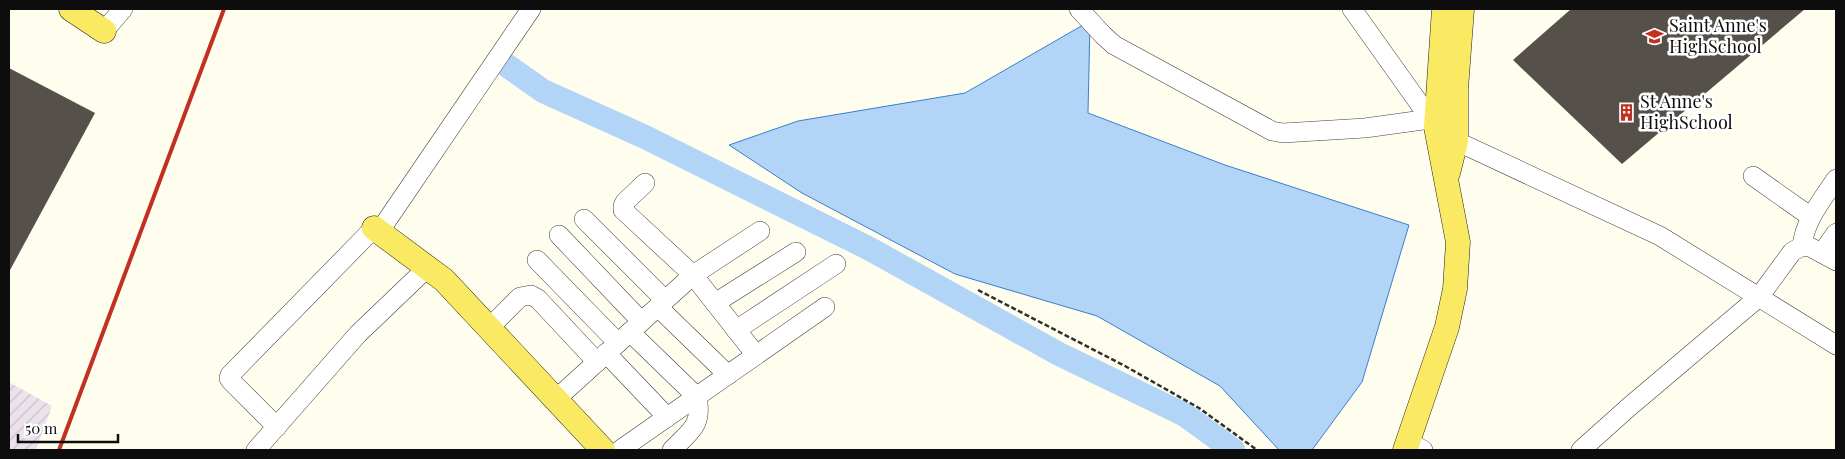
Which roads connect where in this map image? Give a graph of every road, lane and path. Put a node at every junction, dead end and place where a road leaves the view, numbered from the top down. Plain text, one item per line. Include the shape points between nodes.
1 (71, 9) edge
2 (123, 9) edge
3 (531, 9) edge
4 (1079, 9) edge
5 (1352, 9) edge
6 (1444, 9) edge
7 (1462, 9) edge
8 (104, 31) joint
9 (1433, 123) junction
10 (1456, 141) junction
11 (1753, 176) dead end
12 (1836, 179) edge
13 (1446, 182) junction
14 (646, 183) dead end
15 (1811, 217) junction
16 (584, 219) dead end
17 (376, 230) junction
18 (760, 231) dead end
19 (1836, 233) edge
20 (559, 235) dead end
21 (1802, 246) junction
22 (796, 252) dead end
23 (1829, 257) edge
24 (537, 260) dead end
25 (836, 264) dead end
26 (428, 268) junction
27 (693, 275) junction
28 (978, 290) dead end
29 (1759, 297) junction
30 (715, 303) junction
31 (661, 304) junction
32 (825, 308) dead end
33 (489, 328) junction
34 (736, 330) junction
35 (618, 342) junction
36 (1836, 345) edge
37 (756, 355) junction
38 (728, 375) junction
39 (697, 397) junction
40 (556, 400) junction
41 (667, 418) junction
42 (277, 427) junction
43 (1412, 448) edge
44 (256, 450) edge
45 (603, 450) edge
46 (620, 450) edge
47 (672, 450) edge
48 (1257, 450) edge
49 (1581, 450) edge

1 - 8 main road
2 - 8 street
3 - 17 street
4 - 9 street via 1114,44 1272,131 1283,133
5 - 9 street
6 - 9 main road
7 - 10 main road
9 - 10 street
9 - 13 main road
10 - 13 main road
10 - 29 street via 1660,236
11 - 15 street
12 - 15 street
13 - 43 main road via 1458,242 1455,289
14 - 27 street via 625,202 623,210
15 - 21 street via 1803,232
16 - 31 street
17 - 26 main road
17 - 42 street via 230,375 231,381
18 - 27 street
19 - 23 street
20 - 35 street
21 - 23 street
21 - 29 street via 1792,252
22 - 30 street
24 - 35 street
25 - 34 street
26 - 33 main road via 444,280
26 - 42 street via 358,334
27 - 30 street
27 - 31 street
28 - 48 path via 1191,403
29 - 36 street
29 - 49 street
30 - 34 street
31 - 35 street
31 - 38 street
32 - 37 street
33 - 35 street via 520,297 531,295
33 - 40 main road
34 - 37 street
35 - 39 street
35 - 40 street
35 - 41 street
37 - 38 street
38 - 39 street
39 - 41 street
39 - 47 street via 699,410 695,426
40 - 45 main road
41 - 46 street
42 - 44 street

